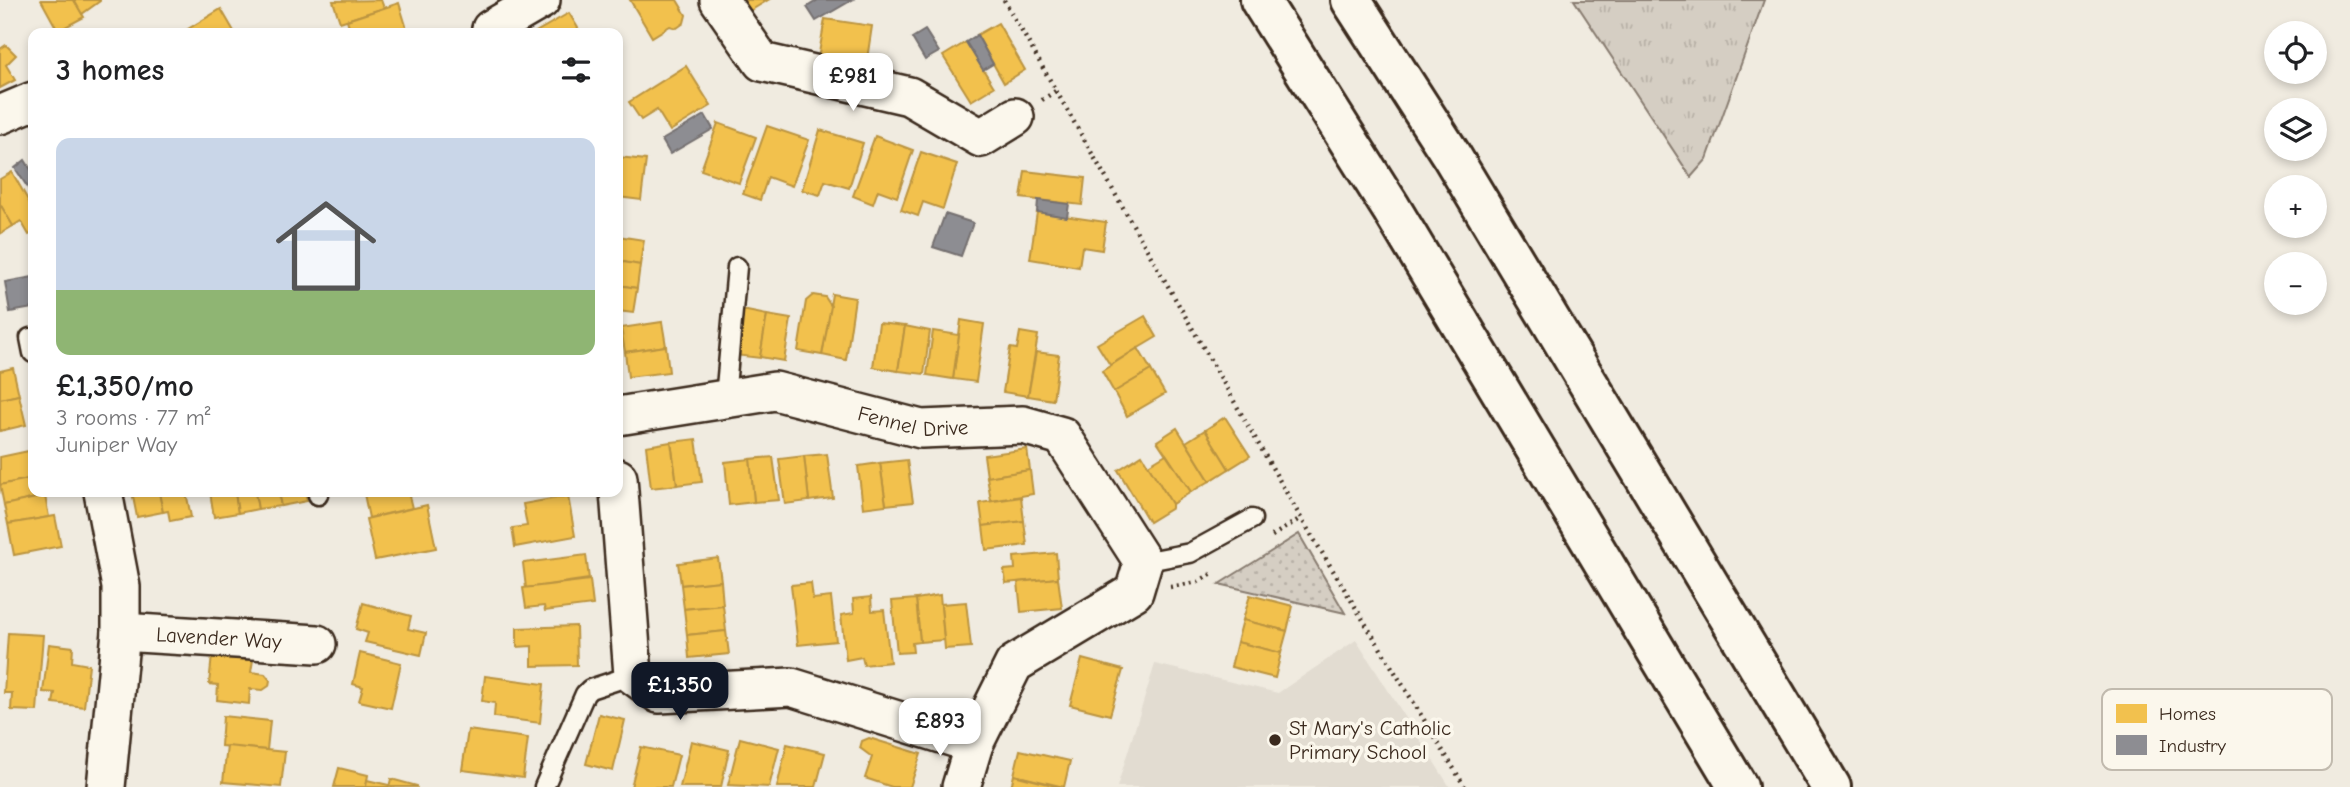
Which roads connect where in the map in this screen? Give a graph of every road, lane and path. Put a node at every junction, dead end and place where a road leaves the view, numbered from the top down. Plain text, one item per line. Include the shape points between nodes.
1 (541, 0) edge
2 (719, 0) edge
3 (1004, 0) edge
4 (1260, 0) edge
5 (1351, 0) edge
6 (493, 28) edge
7 (28, 104) edge
8 (0, 115) edge
9 (1015, 117) dead end
10 (737, 267) dead end
11 (724, 398) junction
12 (623, 415) edge
13 (104, 497) edge
14 (619, 497) edge
15 (1252, 519) dead end
16 (1143, 562) junction
17 (121, 632) junction
18 (317, 644) dead end
19 (633, 675) junction
20 (974, 744) junction
21 (106, 787) edge
22 (544, 787) edge
23 (961, 787) edge
24 (1465, 787) edge
25 (1738, 787) edge
26 (1831, 787) edge

1 - 6 street
2 - 9 street via 762,62 909,96 981,138
3 - 24 path via 1301,518
4 - 25 highway via 1391,208
5 - 26 highway via 1451,155
7 - 8 street
10 - 11 lane
11 - 12 street, Fennel Drive
11 - 16 street, Fennel Drive via 775,391 921,429 1023,425 1062,436
13 - 17 street via 121,587
14 - 19 street
15 - 16 lane via 1190,553
16 - 20 street via 1134,592 1014,664
17 - 18 street, Lavender Way
17 - 21 street
19 - 20 street via 659,694 790,687
19 - 22 lane via 584,694
20 - 23 street

